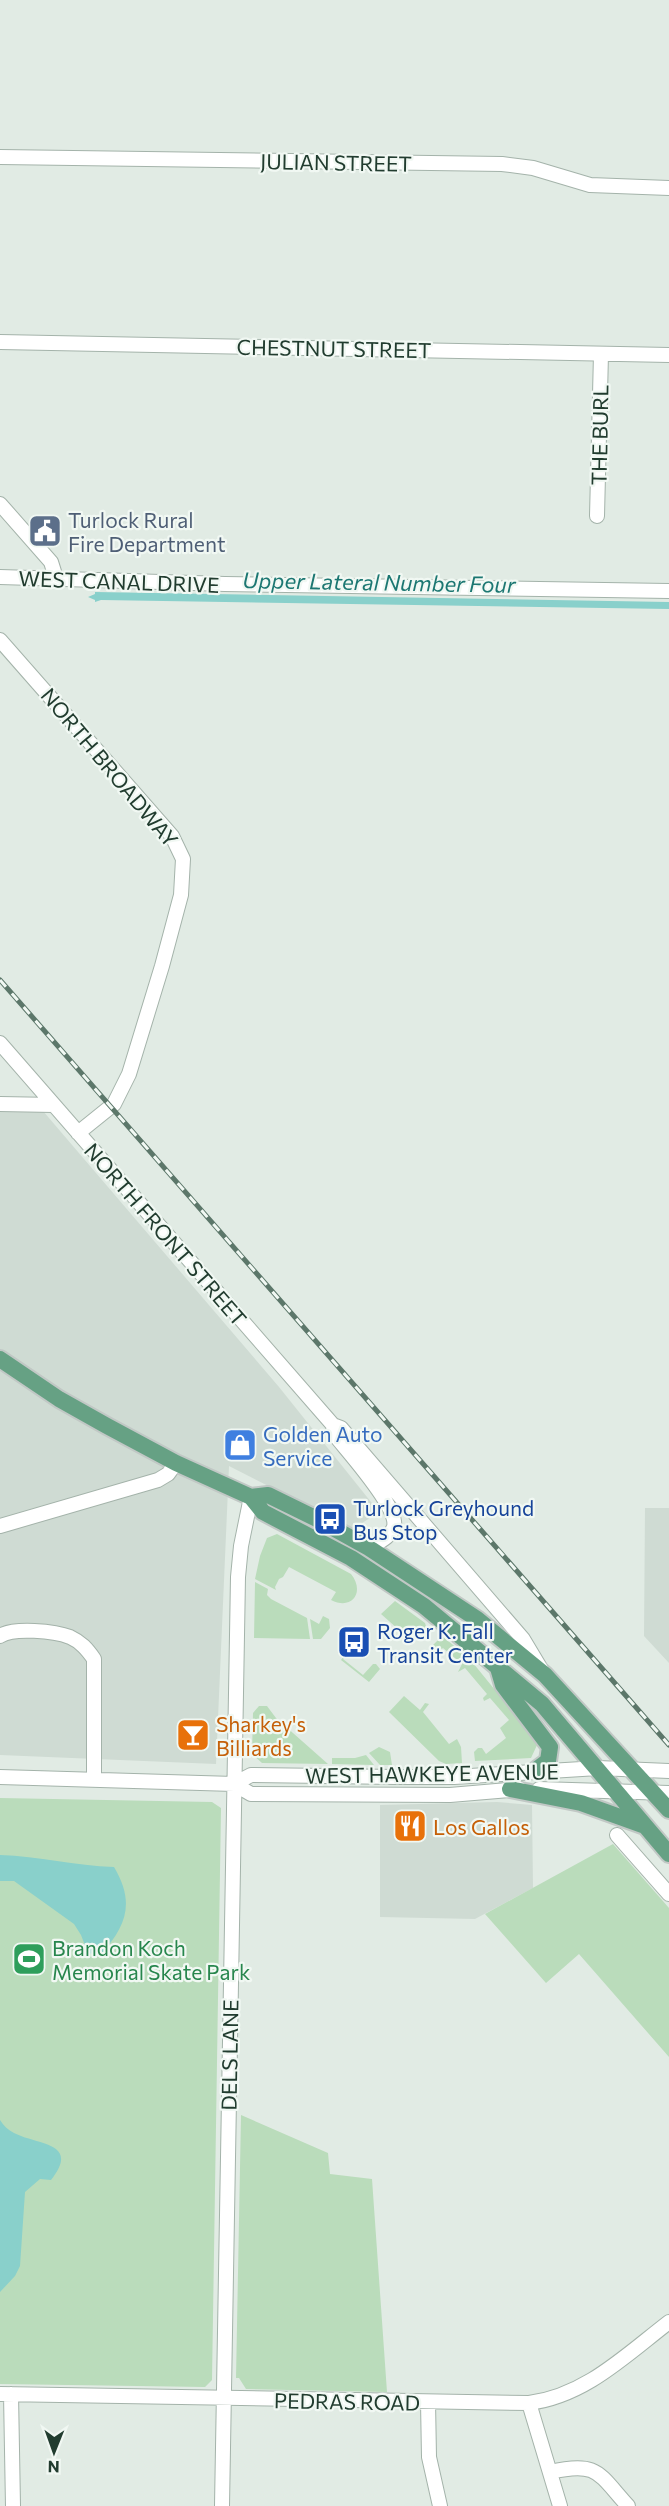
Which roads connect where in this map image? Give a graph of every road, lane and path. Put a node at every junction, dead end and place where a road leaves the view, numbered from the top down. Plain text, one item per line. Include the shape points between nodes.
1 (0, 157) edge
2 (669, 188) edge
3 (0, 342) edge
4 (601, 354) junction
5 (669, 355) edge
6 (0, 504) edge
7 (597, 516) dead end
8 (0, 577) edge
9 (56, 578) junction
10 (669, 591) edge
11 (0, 640) edge
12 (0, 1043) edge
13 (0, 1104) edge
14 (54, 1105) junction
15 (78, 1133) junction
16 (0, 1359) edge
17 (333, 1425) junction
18 (176, 1463) junction
19 (251, 1497) junction
20 (0, 1526) edge
21 (369, 1548) junction
22 (0, 1636) edge
23 (497, 1668) junction
24 (545, 1675) junction
25 (598, 1768) junction
26 (633, 1769) junction
27 (536, 1770) junction
28 (669, 1771) edge
29 (0, 1777) edge
30 (94, 1779) junction
31 (234, 1784) junction
32 (510, 1789) junction
33 (616, 1791) junction
34 (661, 1793) edge
35 (669, 1810) edge
36 (645, 1826) junction
37 (617, 1835) dead end
38 (669, 1854) edge
39 (669, 1894) edge
40 (669, 2322) edge
41 (6, 2394) edge
42 (224, 2398) junction
43 (428, 2402) junction
44 (529, 2403) junction
45 (550, 2472) junction
46 (13, 2506) edge
47 (222, 2506) edge
48 (440, 2506) edge
49 (560, 2506) edge
50 (628, 2506) edge

1 - 2 street, JULIAN STREET via 502,164 533,168 590,185
3 - 4 street, CHESTNUT STREET
4 - 5 street, CHESTNUT STREET
4 - 7 street, THE BURL
6 - 9 street via 51,562
8 - 9 street, WEST CANAL DRIVE
9 - 10 street, WEST CANAL DRIVE
11 - 15 street, NORTH BROADWAY via 172,836 183,858 181,895 127,1079 114,1104
12 - 14 street, NORTH FRONT STREET
13 - 14 street
14 - 15 street, NORTH FRONT STREET
15 - 17 street, NORTH FRONT STREET
16 - 18 main road via 83,1413
17 - 21 street, NORTH FRONT STREET via 334,1434 393,1517 391,1533
17 - 24 street, NORTH FRONT STREET via 341,1428 524,1638
18 - 19 main road
18 - 20 street via 158,1480
19 - 21 main road via 268,1495
19 - 23 main road via 263,1512 343,1553 404,1592
19 - 31 street, DELS LANE via 238,1577
21 - 24 main road via 448,1598
22 - 30 street via 33,1632 68,1636 85,1646 94,1659
23 - 25 main road via 542,1704
23 - 27 main road via 503,1685 550,1747 548,1761
24 - 26 main road
25 - 26 street, WEST HAWKEYE AVENUE
25 - 27 street, WEST HAWKEYE AVENUE
25 - 33 main road
26 - 28 street, WEST HAWKEYE AVENUE
26 - 34 main road
27 - 31 street, WEST HAWKEYE AVENUE via 454,1777 251,1775
29 - 30 street, WEST HAWKEYE AVENUE
30 - 31 street, WEST HAWKEYE AVENUE
31 - 32 street, WEST HAWKEYE AVENUE via 251,1794 450,1795
31 - 42 street, DELS LANE
32 - 33 street, WEST HAWKEYE AVENUE
32 - 36 main road via 581,1803
33 - 34 street, WEST HAWKEYE AVENUE
33 - 36 main road
34 - 35 main road
36 - 38 main road
37 - 39 street
40 - 44 street, PEDRAS ROAD via 578,2390
41 - 42 street, PEDRAS ROAD
41 - 46 street
42 - 43 street, PEDRAS ROAD
42 - 47 street, DELS LANE
43 - 44 street, PEDRAS ROAD
43 - 48 street via 429,2457
44 - 45 street
45 - 49 street
45 - 50 street via 588,2468 603,2478

